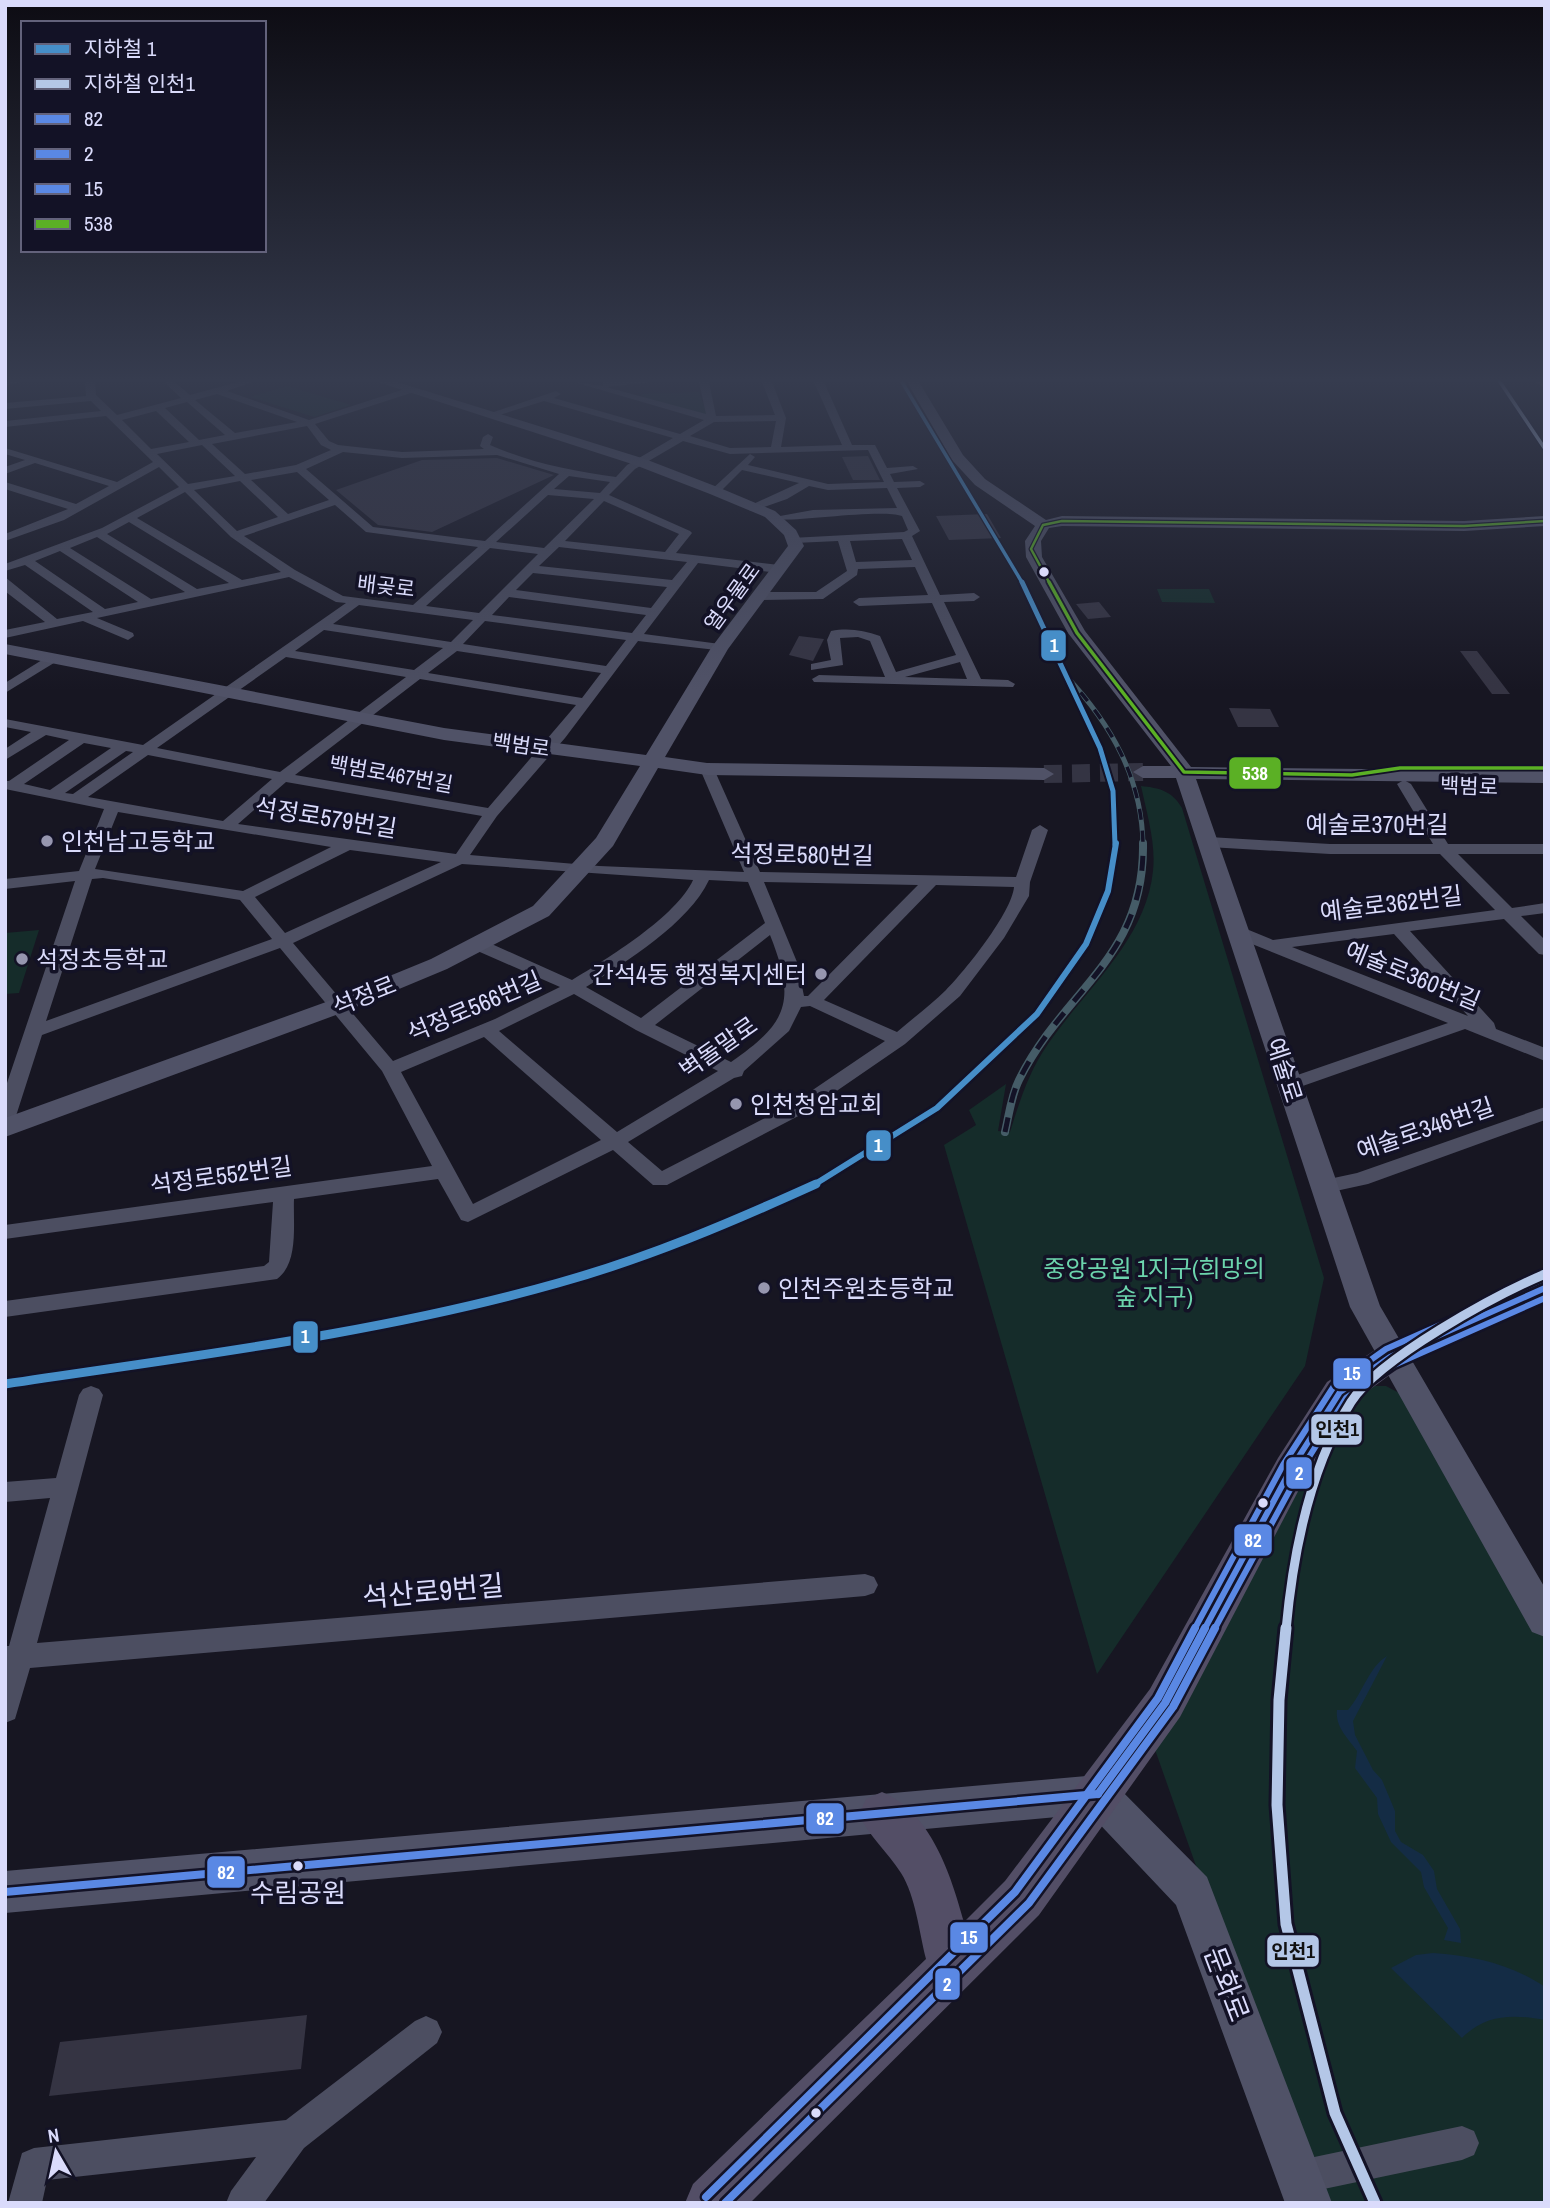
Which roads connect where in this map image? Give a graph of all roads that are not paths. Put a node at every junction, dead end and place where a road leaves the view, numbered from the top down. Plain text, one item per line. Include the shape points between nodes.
1 (5, 485) edge
2 (117, 485) edge
3 (182, 485) edge
4 (204, 485) edge
5 (249, 485) edge
6 (318, 485) edge
7 (553, 485) edge
8 (613, 485) edge
9 (700, 485) edge
10 (722, 485) edge
11 (791, 485) edge
12 (826, 485) edge
13 (889, 485) edge
14 (890, 485) edge
15 (984, 485) edge
16 (185, 488) junction
17 (715, 491) junction
18 (545, 492) junction
19 (602, 496) junction
20 (336, 501) junction
21 (76, 508) junction
22 (754, 508) junction
23 (903, 509) dead end
24 (888, 515) junction
25 (284, 516) junction
26 (128, 517) junction
27 (60, 518) junction
28 (775, 518) junction
29 (1545, 521) edge
30 (1043, 525) junction
31 (842, 531) junction
32 (871, 531) junction
33 (102, 532) junction
34 (235, 535) junction
35 (906, 535) junction
36 (860, 537) junction
37 (5, 538) edge
38 (795, 540) junction
39 (487, 545) junction
40 (61, 547) junction
41 (551, 547) junction
42 (667, 556) junction
43 (26, 560) junction
44 (694, 560) junction
45 (919, 563) junction
46 (852, 566) junction
47 (5, 568) edge
48 (531, 569) junction
49 (779, 569) junction
50 (290, 573) junction
51 (5, 581) edge
52 (240, 584) junction
53 (675, 584) junction
54 (195, 593) junction
55 (507, 593) junction
56 (759, 596) junction
57 (974, 597) dead end
58 (937, 599) junction
59 (357, 601) junction
60 (148, 603) junction
61 (416, 609) junction
62 (654, 612) junction
63 (103, 613) junction
64 (84, 617) junction
65 (483, 618) junction
66 (54, 623) junction
67 (323, 626) junction
68 (5, 634) edge
69 (128, 636) dead end
70 (634, 636) junction
71 (874, 639) junction
72 (452, 648) junction
73 (720, 648) junction
74 (5, 649) edge
75 (284, 653) junction
76 (964, 657) junction
77 (55, 658) junction
78 (607, 670) junction
79 (418, 676) junction
80 (892, 679) junction
81 (976, 683) junction
82 (1008, 684) dead end
83 (5, 689) edge
84 (231, 692) junction
85 (583, 702) junction
86 (362, 719) junction
87 (6, 724) edge
88 (43, 731) junction
89 (81, 738) junction
90 (122, 747) junction
91 (545, 749) junction
92 (143, 751) junction
93 (5, 756) edge
94 (650, 762) junction
95 (1545, 768) edge
96 (707, 769) junction
97 (1143, 772) tunnel mouth
98 (1184, 772) junction
99 (1044, 774) tunnel mouth
100 (1352, 775) junction
101 (1545, 776) edge
102 (283, 777) junction
103 (1404, 784) junction
104 (9, 786) edge
105 (1545, 788) edge
106 (64, 797) junction
107 (114, 808) junction
108 (492, 813) junction
109 (228, 825) junction
110 (1040, 830) dead end
111 (1209, 842) junction
112 (348, 845) junction
113 (1442, 847) junction
114 (1545, 849) edge
115 (460, 859) junction
116 (582, 869) junction
117 (87, 874) junction
118 (702, 877) junction
119 (757, 878) junction
120 (932, 880) junction
121 (1022, 882) junction
122 (5, 884) edge
123 (245, 896) junction
124 (1545, 908) edge
125 (1506, 913) junction
126 (774, 924) junction
127 (1397, 927) junction
128 (282, 941) junction
129 (1242, 942) junction
130 (479, 945) junction
131 (1274, 945) junction
132 (1545, 950) edge
133 (576, 988) junction
134 (804, 1002) junction
135 (335, 1007) junction
136 (1473, 1021) junction
137 (642, 1026) junction
138 (487, 1030) junction
139 (36, 1031) junction
140 (899, 1040) junction
141 (1545, 1055) edge
142 (390, 1069) junction
143 (734, 1072) junction
144 (1290, 1084) junction
145 (1545, 1113) edge
146 (5, 1119) edge
147 (5, 1128) edge
148 (614, 1141) junction
149 (444, 1171) junction
150 (1322, 1187) junction
151 (284, 1193) junction
152 (468, 1214) joint
153 (5, 1232) edge
154 (1545, 1287) edge
155 (5, 1309) edge
156 (1390, 1356) junction
157 (90, 1395) dead end
158 (66, 1487) junction
159 (5, 1492) edge
160 (865, 1585) dead end
161 (1545, 1621) edge
162 (12, 1658) edge
163 (5, 1710) edge
164 (1098, 1794) junction
165 (883, 1814) junction
166 (5, 1892) edge
167 (951, 1967) junction
168 (426, 2032) dead end
169 (292, 2136) junction
170 (1462, 2143) dead end
171 (1304, 2190) edge
172 (25, 2203) edge
173 (243, 2203) edge
174 (712, 2203) edge

1 - 21 street
2 - 21 street
3 - 16 street, 배곶로
4 - 16 street
5 - 25 street
6 - 20 street
7 - 18 street
8 - 19 street
9 - 17 main road
10 - 17 street
11 - 22 street via 783,496
12 - 13 street
14 - 23 street
15 - 30 main road
16 - 26 street
16 - 34 street, 배곶로
17 - 22 main road
18 - 19 street
18 - 39 street
19 - 41 street
19 - 42 street via 686,533
20 - 25 street
20 - 39 street via 370,530
21 - 27 street
22 - 28 main road
24 - 28 street via 813,513
24 - 31 street
24 - 32 street via 899,530
24 - 35 street via 906,514 914,531
25 - 34 street
26 - 33 street
26 - 52 street
27 - 33 street
27 - 37 street
28 - 38 main road
29 - 30 street via 1464,526 1062,521
30 - 98 main road, 예술로 via 1033,541 1034,557 1077,633
31 - 32 street
31 - 36 street
31 - 38 street
31 - 46 street
32 - 36 street
33 - 40 street
33 - 54 street
34 - 50 street, 배곶로
35 - 36 street
35 - 45 street
38 - 49 main road, 열우물로
39 - 41 street
39 - 61 street
40 - 43 street
40 - 60 street
41 - 42 street
41 - 48 street
42 - 44 street
43 - 47 street
43 - 63 street
44 - 49 street
44 - 53 street
45 - 46 street
45 - 58 street
46 - 56 street via 853,572 819,596
48 - 53 street
48 - 55 street
49 - 56 main road, 열우물로
50 - 52 street
50 - 59 street, 배곶로 via 340,599
51 - 66 street
52 - 54 street
53 - 62 street
54 - 60 street
55 - 62 street
55 - 65 street
56 - 73 main road, 열우물로
57 - 58 street
58 - 71 street via 856,597
58 - 76 street
59 - 61 street, 배곶로
59 - 67 street
60 - 63 street
61 - 65 street, 배곶로
62 - 70 street
63 - 64 street
64 - 66 street
64 - 69 street
65 - 70 street, 배곶로
65 - 72 street
66 - 68 street
67 - 72 street
67 - 75 street
70 - 73 street, 배곶로
70 - 78 street
71 - 80 street
71 - 80 street via 839,632 833,640 838,662 818,673
72 - 78 street
72 - 79 street
73 - 94 main road, 열우물로
74 - 77 main road, 백범로
75 - 79 street
75 - 84 street
76 - 80 street
76 - 81 street
77 - 83 street
77 - 84 main road, 백범로
78 - 85 street
79 - 85 street
79 - 86 street
80 - 81 street
81 - 82 street
84 - 86 main road, 백범로
84 - 92 street
85 - 91 street
86 - 91 main road, 백범로
86 - 102 street
87 - 88 street, 백범로467번길
88 - 89 street, 백범로467번길
88 - 93 street
89 - 90 street, 백범로467번길
89 - 104 street
90 - 92 street, 백범로467번길
90 - 106 street
91 - 94 main road, 백범로
91 - 108 street
92 - 102 street, 백범로467번길
92 - 106 street
94 - 96 main road, 백범로
94 - 116 main road, 석정로 via 605,841
95 - 100 main road, 백범로 via 1400,768
96 - 99 main road, 백범로
96 - 119 street
97 - 98 main road, 백범로
98 - 100 main road, 백범로
98 - 111 main road, 예술로
100 - 101 main road, 백범로
100 - 103 main road, 백범로
102 - 108 street, 백범로467번길
102 - 109 street
103 - 105 main road, 백범로
103 - 113 street
104 - 106 street, 석정로579번길
106 - 107 street, 석정로579번길
107 - 109 street, 석정로579번길
107 - 117 street via 106,817
108 - 115 street
109 - 112 street, 석정로579번길
110 - 121 street
111 - 113 street, 예술로370번길 via 1330,849
111 - 129 main road, 예술로
112 - 115 street, 석정로579번길
112 - 123 street
113 - 114 street, 예술로370번길
113 - 125 street
115 - 116 street, 석정로579번길
115 - 128 street
116 - 118 street, 석정로580번길
116 - 130 main road, 석정로 via 541,911
117 - 122 street
117 - 123 street
117 - 139 street
118 - 119 street, 석정로580번길
118 - 133 street, 석정로566번길 via 681,907 653,932
119 - 120 street, 석정로580번길
119 - 126 street
120 - 121 street, 석정로580번길
120 - 134 street, 벽돌말로
121 - 140 street via 1021,896 998,934 954,992
123 - 128 street, 석정로566번길
124 - 125 street, 예술로362번길
125 - 127 street, 예술로362번길
125 - 132 street
126 - 134 street
126 - 137 street
127 - 131 street, 예술로362번길
127 - 136 street, 예술로360번길
128 - 135 street, 석정로566번길
128 - 139 street
129 - 131 street, 예술로362번길 via 1254,947
129 - 144 main road, 예술로
130 - 133 street
130 - 135 main road, 석정로
131 - 136 street, 예술로360번길
133 - 137 street
133 - 138 street, 석정로566번길
134 - 140 street
134 - 143 street, 벽돌말로 via 782,1031
135 - 142 street, 석정로566번길
135 - 147 main road, 석정로
136 - 141 street, 예술로360번길
136 - 144 street
137 - 143 street
138 - 142 street, 석정로566번길
138 - 148 street
139 - 146 street
140 - 148 street via 799,1108 660,1180
142 - 149 street, 석정로566번길
143 - 148 street, 벽돌말로
144 - 150 main road, 예술로
145 - 150 street, 예술로346번길 via 1361,1180
148 - 152 street, 벽돌말로
149 - 151 street, 석정로552번길
149 - 152 street, 석정로566번길
150 - 156 main road, 예술로 via 1365,1307
151 - 153 street, 석정로552번길
151 - 155 street via 280,1262 269,1273
154 - 156 main road
156 - 161 main road, 예술로
156 - 164 main road via 1340,1392 1291,1469 1165,1703
157 - 158 street
158 - 159 street
158 - 162 street
160 - 162 street, 석산로9번길
162 - 163 street
164 - 165 main road
164 - 167 main road via 1021,1898
164 - 171 main road, 문화로 via 1192,1892
165 - 166 main road
165 - 167 main road via 918,1857 930,1884
167 - 174 main road
168 - 169 street
169 - 172 street via 34,2165
169 - 173 street
170 - 171 street

